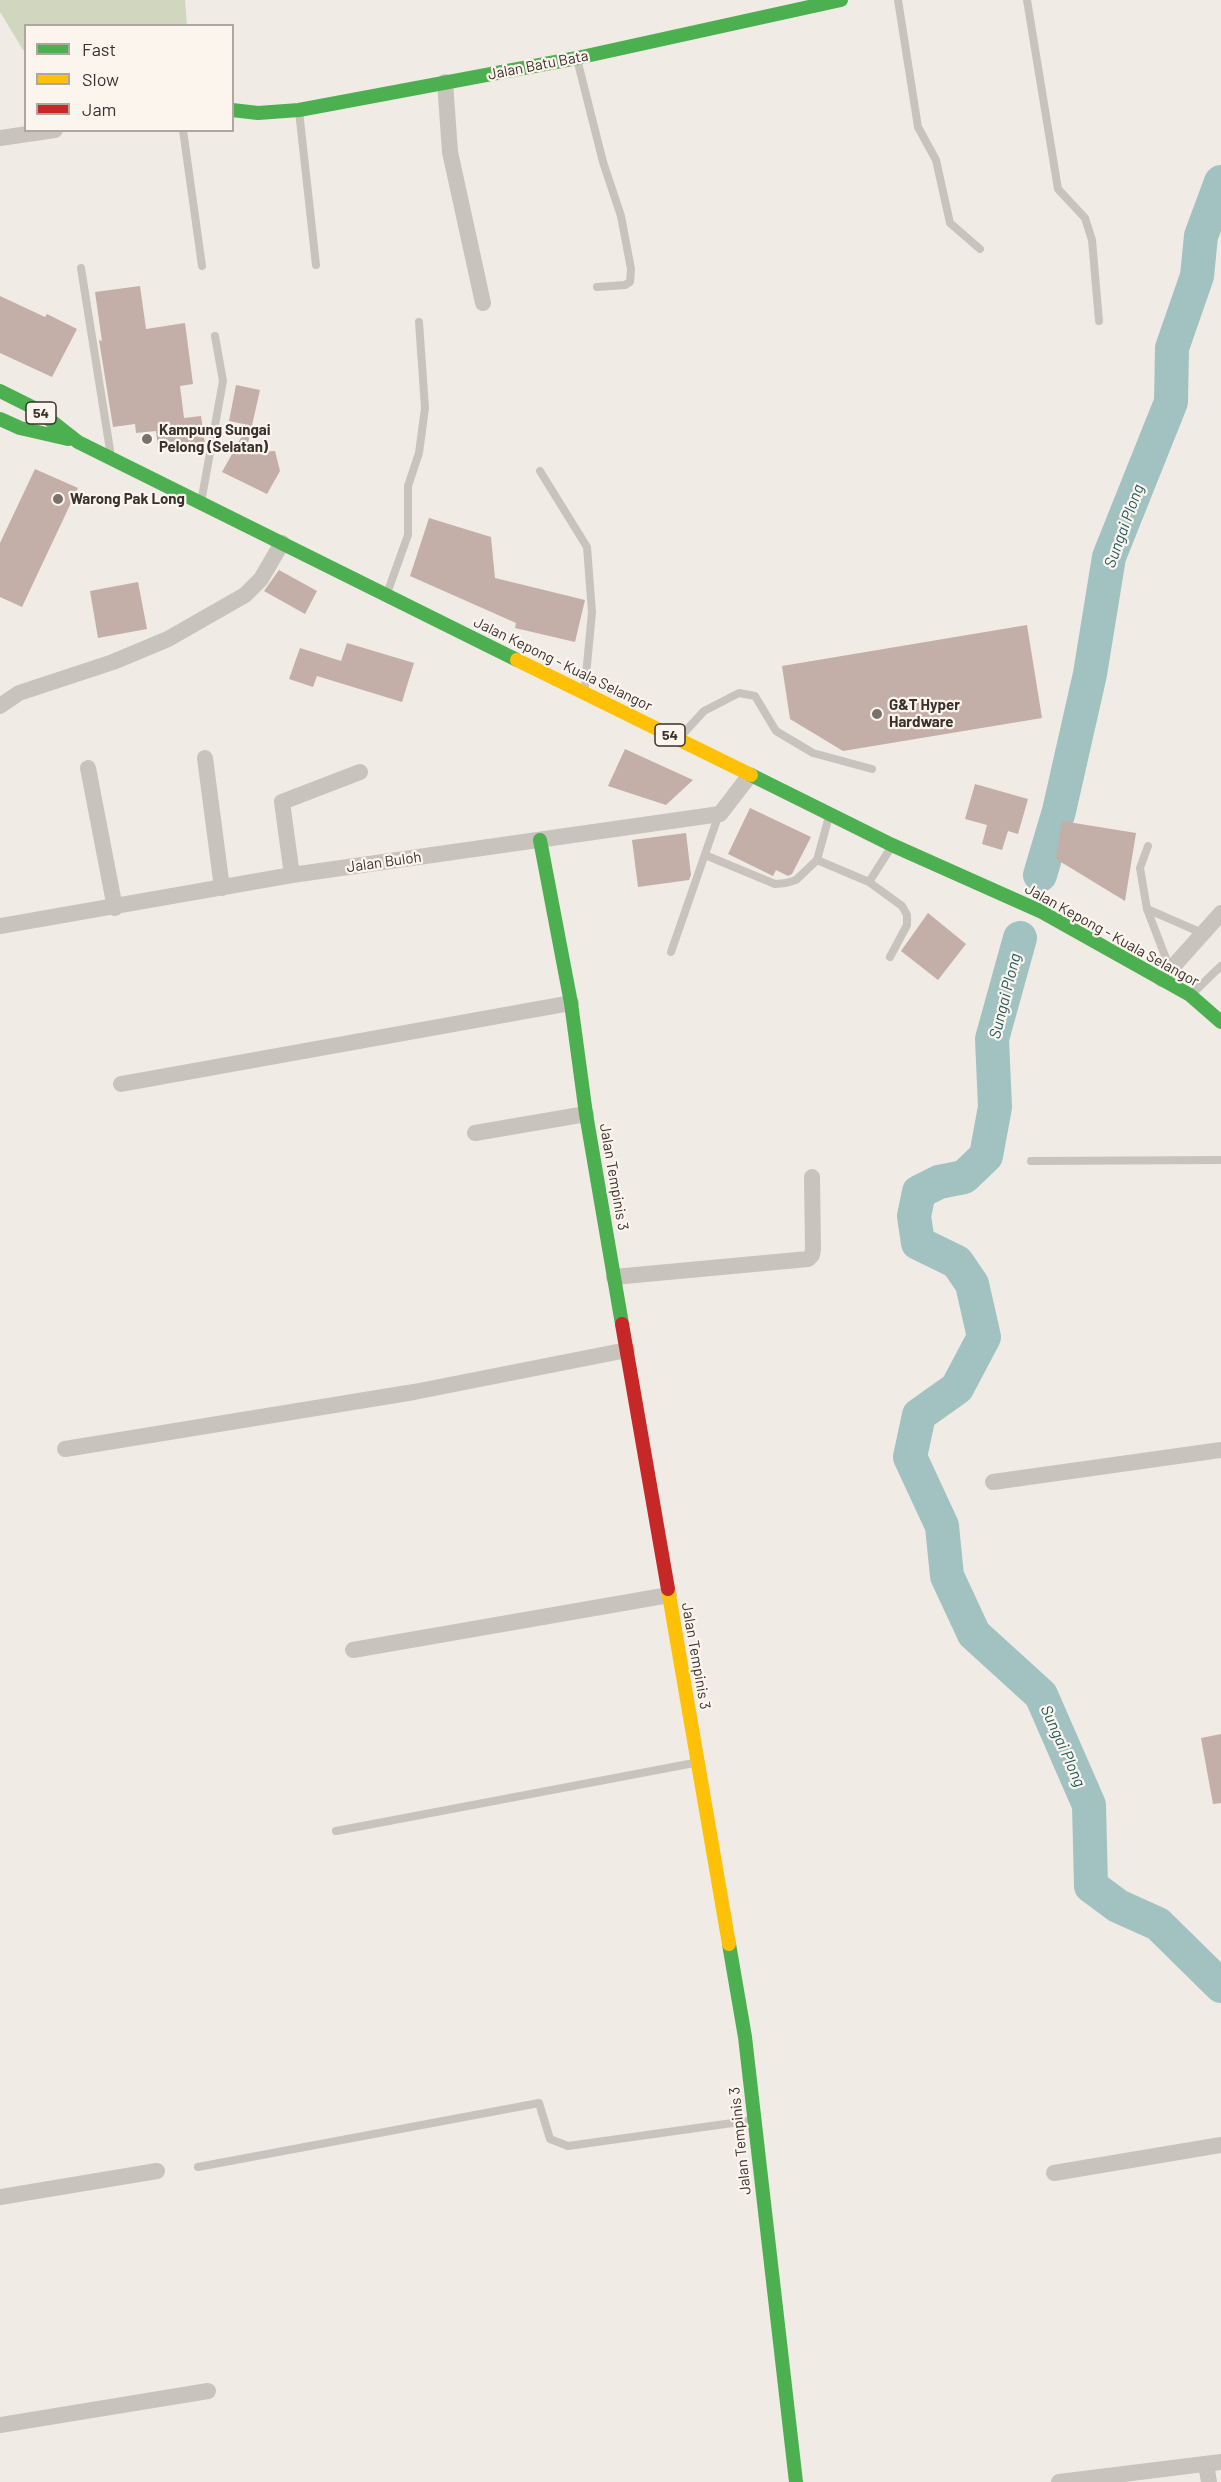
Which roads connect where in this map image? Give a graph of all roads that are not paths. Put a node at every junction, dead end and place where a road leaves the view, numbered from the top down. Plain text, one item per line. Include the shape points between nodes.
1 (841, 0) edge
2 (898, 0) edge
3 (1027, 0) edge
4 (577, 58) junction
5 (446, 82) junction
6 (234, 110) edge
7 (299, 110) junction
8 (41, 132) edge
9 (183, 132) edge
10 (0, 138) edge
11 (980, 249) dead end
12 (316, 265) dead end
13 (202, 266) dead end
14 (81, 268) dead end
15 (597, 287) dead end
16 (483, 303) dead end
17 (1099, 321) dead end
18 (419, 322) dead end
19 (215, 336) dead end
20 (0, 391) edge
21 (0, 419) edge
22 (78, 442) junction
23 (111, 459) junction
24 (540, 471) dead end
25 (201, 503) junction
26 (282, 543) junction
27 (386, 595) junction
28 (585, 693) junction
29 (0, 706) edge
30 (678, 739) junction
31 (205, 759) dead end
32 (88, 768) dead end
33 (872, 769) dead end
34 (360, 772) dead end
35 (750, 775) junction
36 (720, 814) junction
37 (830, 814) junction
38 (540, 840) junction
39 (892, 845) junction
40 (1148, 846) dead end
41 (705, 855) junction
42 (817, 860) junction
43 (292, 875) junction
44 (869, 882) junction
45 (222, 888) junction
46 (115, 908) junction
47 (1147, 909) junction
48 (1221, 913) edge
49 (0, 926) edge
50 (1202, 933) junction
51 (671, 952) dead end
52 (890, 957) dead end
53 (1221, 966) edge
54 (1166, 974) junction
55 (1191, 996) junction
56 (571, 1003) junction
57 (1221, 1022) edge
58 (121, 1084) dead end
59 (586, 1114) junction
60 (475, 1133) dead end
61 (1221, 1160) edge
62 (1031, 1161) dead end
63 (812, 1178) dead end
64 (614, 1277) junction
65 (627, 1350) junction
66 (65, 1449) dead end
67 (1221, 1450) edge
68 (993, 1482) dead end
69 (669, 1595) junction
70 (353, 1650) dead end
71 (698, 1762) junction
72 (336, 1831) dead end
73 (754, 2120) junction
74 (1221, 2145) edge
75 (198, 2167) dead end
76 (157, 2171) dead end
77 (1054, 2173) dead end
78 (0, 2197) edge
79 (208, 2391) dead end
80 (0, 2425) edge
81 (1214, 2463) edge
82 (1143, 2477) edge
83 (796, 2482) edge
84 (1059, 2482) edge
85 (1209, 2482) edge

1 - 4 main road, Jalan Batu Bata
2 - 11 lane via 918,127 936,160 950,223
3 - 17 lane via 1058,189 1085,219 1092,240
4 - 5 main road, Jalan Batu Bata
4 - 15 lane via 621,216 631,269 630,282 625,285
5 - 7 main road, Jalan Batu Bata
5 - 16 street via 450,152
6 - 7 main road, Jalan Batu Bata
7 - 12 lane
8 - 10 street
9 - 13 lane
14 - 23 lane
18 - 27 lane via 425,408 419,453 408,486 408,535
19 - 25 lane via 223,381
20 - 22 main road, Jalan Kepong - Kuala Selangor / 54 via 36,409
21 - 22 main road, Jalan Kepong - Kuala Selangor / 54
22 - 23 main road, Jalan Kepong - Kuala Selangor / 54
23 - 25 main road, Jalan Kepong - Kuala Selangor / 54
24 - 28 lane via 587,547 592,612
25 - 26 main road, Jalan Kepong - Kuala Selangor / 54
26 - 27 main road, Jalan Kepong - Kuala Selangor / 54
26 - 29 street via 261,579 245,595 168,639 113,662 18,693
27 - 28 main road, Jalan Kepong - Kuala Selangor / 54
28 - 30 main road, Jalan Kepong - Kuala Selangor / 54
30 - 33 lane via 704,711 739,693 756,696 776,731 813,753
30 - 35 main road, Jalan Kepong - Kuala Selangor / 54
31 - 45 street
32 - 46 street
34 - 43 street via 282,802
35 - 36 street
35 - 37 main road, Jalan Kepong - Kuala Selangor / 54
36 - 38 street, Jalan Buloh
36 - 41 lane
37 - 39 main road, Jalan Kepong - Kuala Selangor / 54
37 - 42 lane
38 - 43 street, Jalan Buloh
38 - 56 main road, Jalan Tempinis 3
39 - 44 lane
39 - 54 main road, Jalan Kepong - Kuala Selangor / 54 via 1040,910
40 - 47 lane via 1140,868
41 - 42 lane via 775,884 796,880
41 - 51 lane
42 - 44 lane
43 - 45 street, Jalan Buloh
44 - 52 lane via 902,906 907,915 907,925
45 - 46 street, Jalan Buloh
46 - 49 street, Jalan Buloh
47 - 50 lane
47 - 54 lane
48 - 50 street
50 - 54 street
53 - 55 lane
54 - 55 main road, Jalan Kepong - Kuala Selangor / 54
55 - 57 main road, Jalan Kepong - Kuala Selangor / 54
56 - 58 street
56 - 59 main road, Jalan Tempinis 3
59 - 60 street
59 - 64 main road, Jalan Tempinis 3
61 - 62 lane
63 - 64 street via 813,1249 808,1259
64 - 65 main road, Jalan Tempinis 3
65 - 66 street via 414,1392
65 - 69 main road, Jalan Tempinis 3
67 - 68 street
69 - 70 street
69 - 71 main road, Jalan Tempinis 3
71 - 72 lane
71 - 73 main road, Jalan Tempinis 3 via 745,2037
73 - 75 lane via 568,2146 550,2139 539,2103
73 - 83 main road, Jalan Tempinis 3
74 - 77 street
76 - 78 street
79 - 80 street
81 - 82 street
81 - 85 street
82 - 84 street

